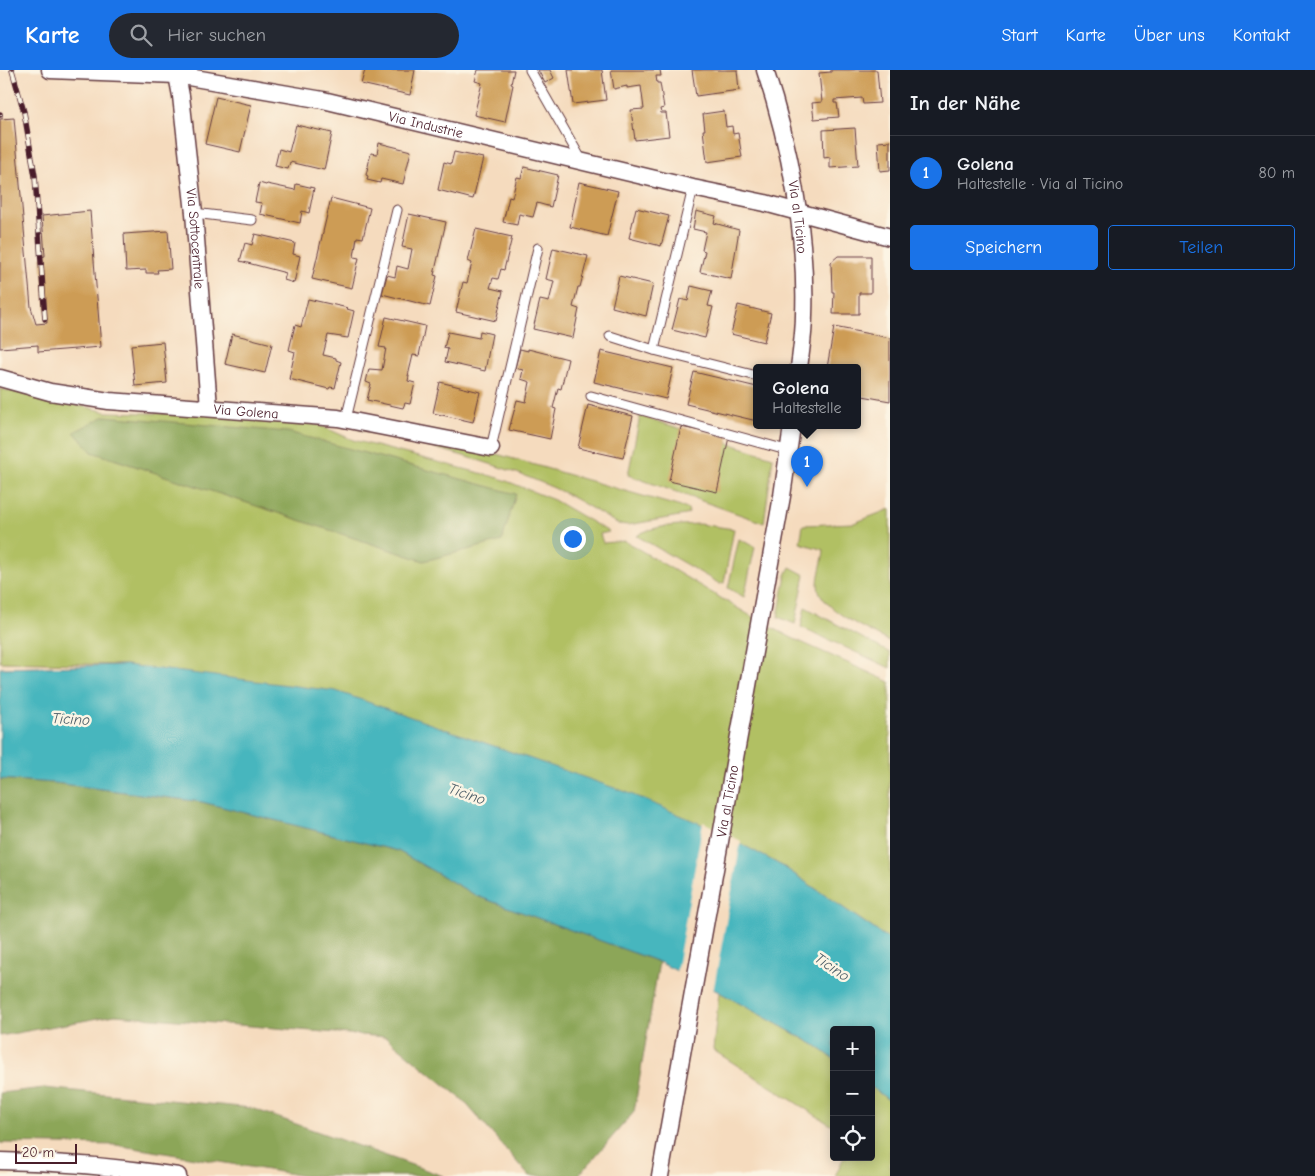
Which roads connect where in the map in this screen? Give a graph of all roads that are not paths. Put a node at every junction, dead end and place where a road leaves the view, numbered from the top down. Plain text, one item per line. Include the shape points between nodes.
1 (50, 70) edge
2 (530, 70) edge
3 (765, 70) edge
4 (176, 72) edge
5 (582, 161) junction
6 (693, 188) junction
7 (397, 210) dead end
8 (798, 212) junction
9 (194, 213) junction
10 (252, 220) dead end
11 (890, 237) edge
12 (538, 248) dead end
13 (610, 336) dead end
14 (654, 350) junction
15 (799, 364) edge
16 (753, 375) edge
17 (0, 378) edge
18 (592, 396) dead end
19 (209, 407) junction
20 (346, 420) junction
21 (792, 429) edge
22 (491, 448) joint
23 (790, 451) junction
24 (0, 1161) edge
25 (178, 1176) edge
26 (660, 1176) edge

1 - 4 street, Via Industrie
2 - 5 lane
3 - 8 street, Via al Ticino via 782,123
4 - 5 street, Via Industrie via 323,100
4 - 9 street, Via Sottocentrale
5 - 6 street, Via Industrie
6 - 8 street, Via Industrie
6 - 14 lane
7 - 20 lane
8 - 11 street, Via Industrie
8 - 15 street, Via al Ticino via 804,315
9 - 10 lane
9 - 19 street, Via Sottocentrale
12 - 22 lane
13 - 14 lane
14 - 16 lane
17 - 19 street, Via Golena via 59,394 109,401
18 - 23 lane
19 - 20 street, Via Golena
20 - 22 street, Via Golena
21 - 23 street, Via al Ticino
23 - 26 street, Via al Ticino
24 - 25 street via 57,1163

